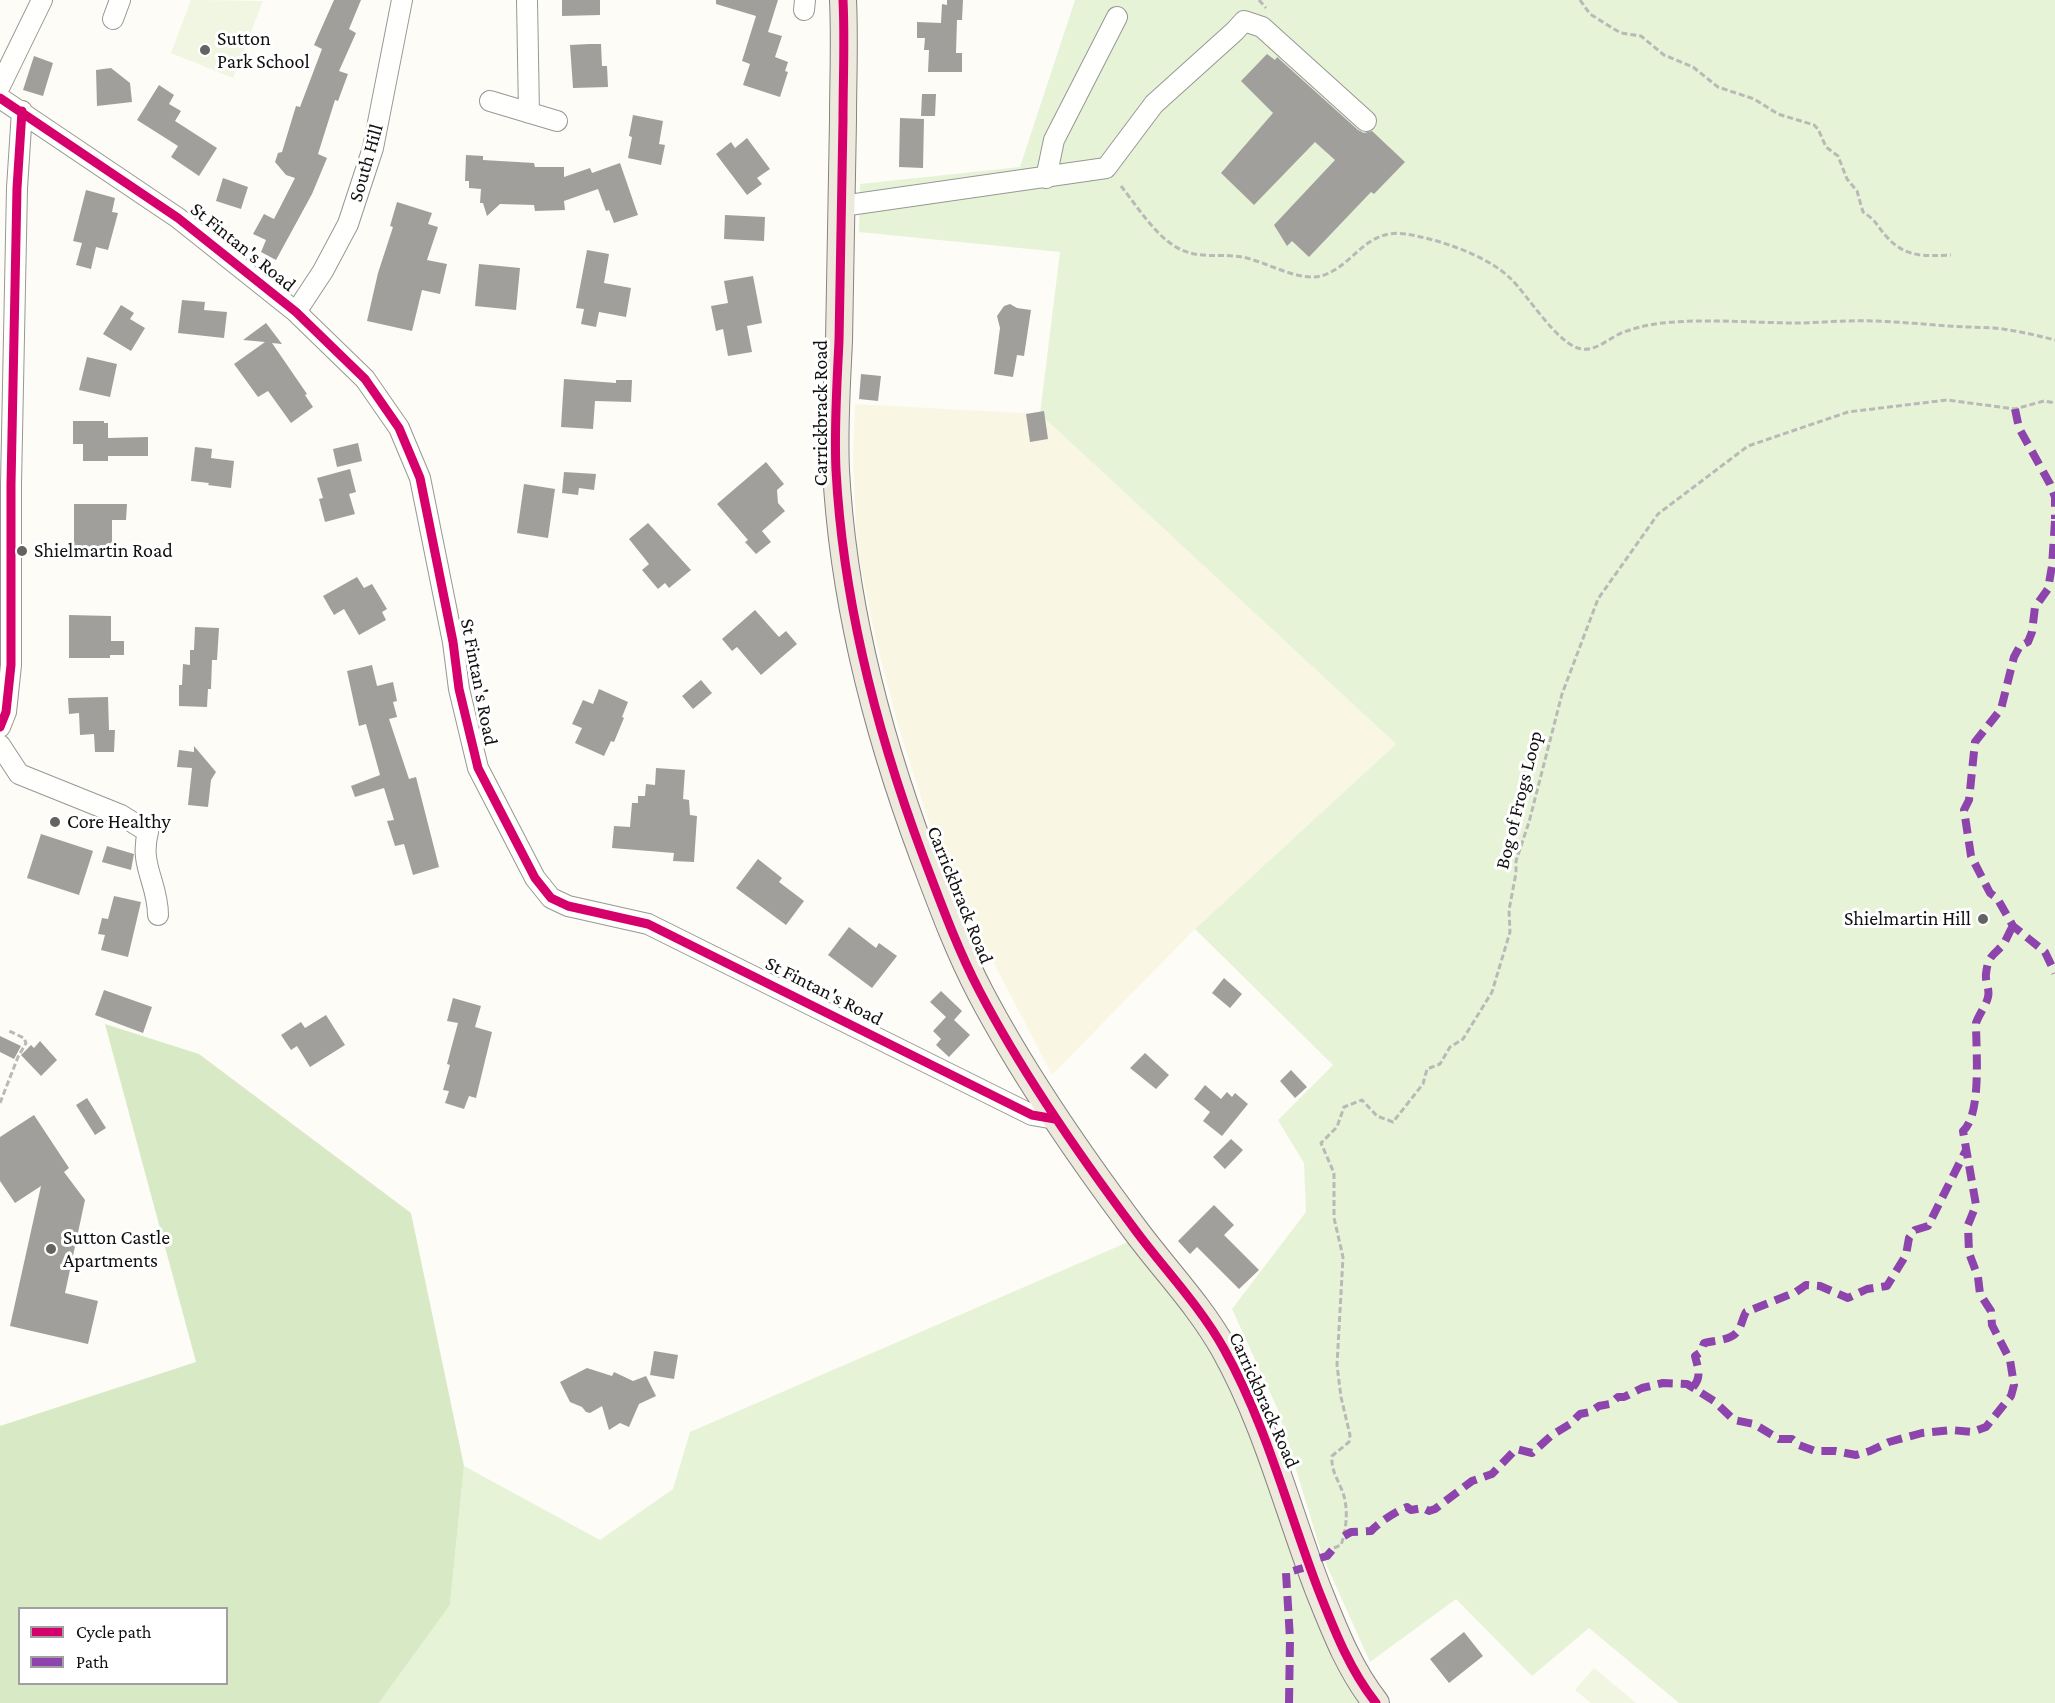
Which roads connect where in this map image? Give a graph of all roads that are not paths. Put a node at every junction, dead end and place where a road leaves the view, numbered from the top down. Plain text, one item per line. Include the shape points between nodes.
1 (42, 0) edge
2 (120, 0) edge
3 (402, 0) edge
4 (527, 0) edge
5 (843, 0) edge
6 (1117, 17) dead end
7 (113, 20) dead end
8 (0, 86) edge
9 (0, 98) edge
10 (490, 100) dead end
11 (22, 111) junction
12 (529, 113) junction
13 (557, 121) dead end
14 (1366, 121) dead end
15 (1046, 178) junction
16 (842, 206) junction
17 (296, 312) junction
18 (6, 484) edge
19 (0, 727) edge
20 (0, 744) edge
21 (158, 915) dead end
22 (1055, 1119) junction
23 (1376, 1703) edge

1 - 8 street
2 - 7 street
3 - 17 street, South Hill via 373,148 348,224
4 - 12 street
5 - 16 main road, Carrickbrack Road
6 - 15 street via 1054,140
9 - 11 street, St Fintan's Road
10 - 12 street
11 - 17 street, St Fintan's Road via 178,218
11 - 18 street
12 - 13 street
14 - 15 street via 1262,27 1244,21 1154,104 1106,168
15 - 16 street
16 - 22 main road, Carrickbrack Road via 836,469 853,612 887,750 945,916 980,991
17 - 22 street, St Fintan's Road via 365,379 399,428 420,478 459,689 478,768 535,878 551,898 568,906 648,924 1032,1115
18 - 19 street via 11,665 6,712
20 - 21 street via 19,774 121,815 148,832 144,848 158,898
22 - 23 main road, Carrickbrack Road via 1227,1353 1274,1463 1338,1641

